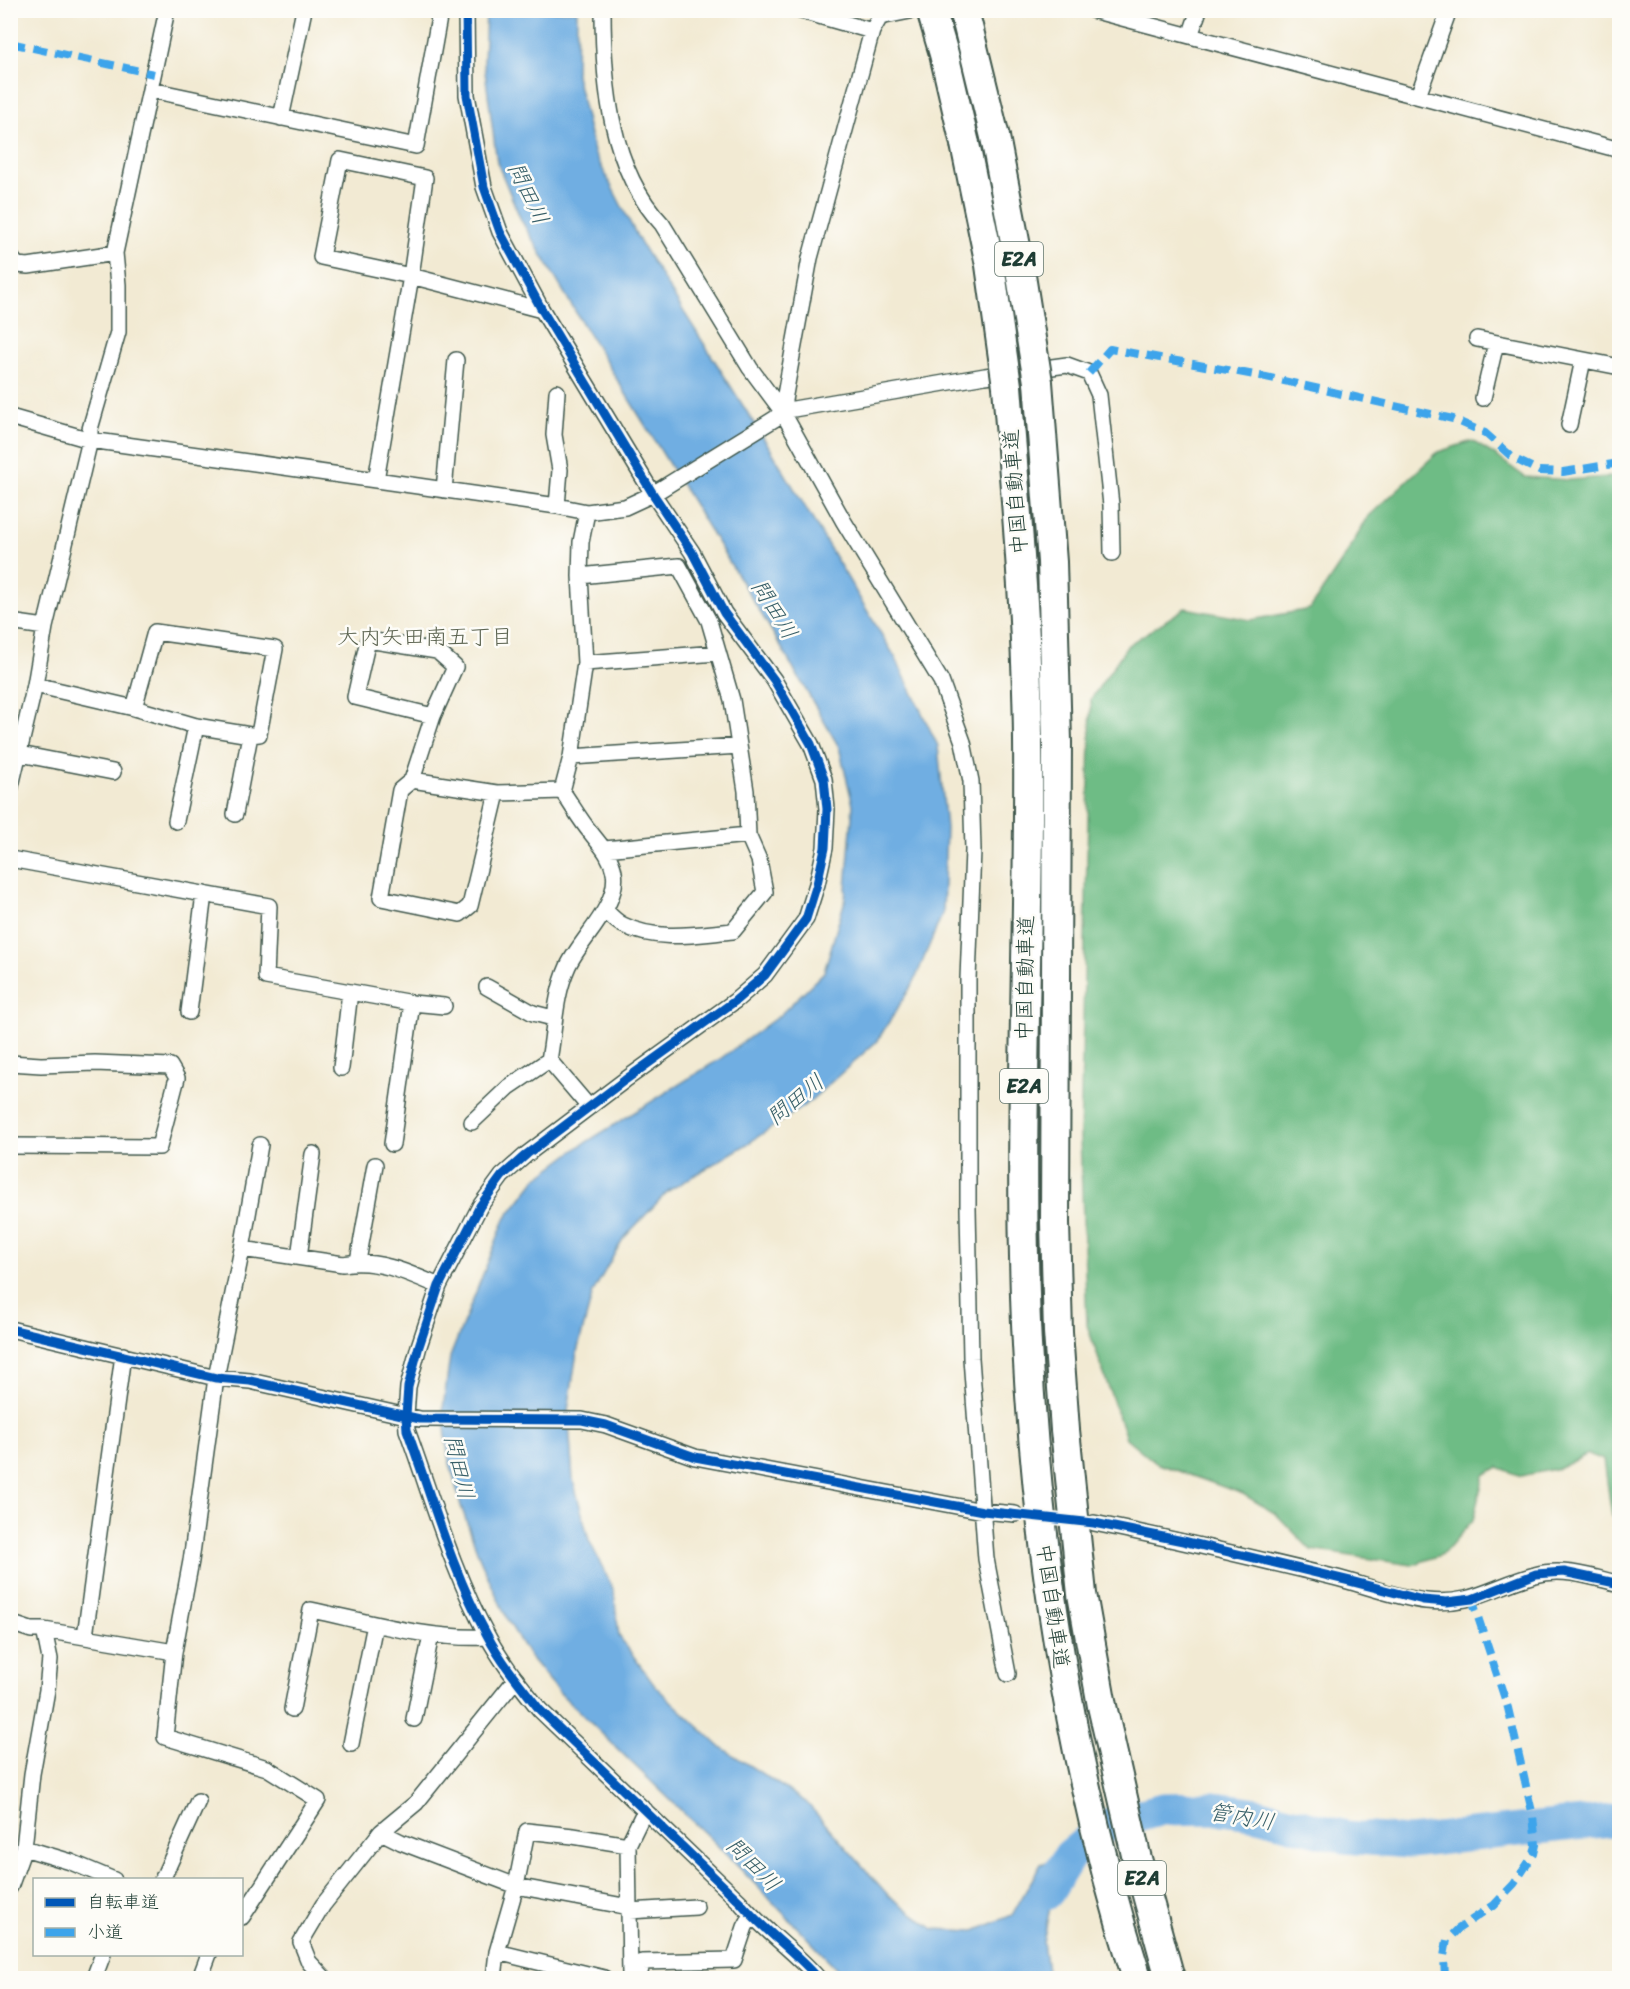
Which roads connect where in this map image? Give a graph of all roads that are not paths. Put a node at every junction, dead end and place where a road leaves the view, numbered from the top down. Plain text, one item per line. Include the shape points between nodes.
1 (167, 10) edge
2 (304, 10) edge
3 (434, 10) edge
4 (466, 10) edge
5 (603, 10) edge
6 (798, 10) edge
7 (931, 10) edge
8 (964, 10) edge
9 (1092, 10) edge
10 (1199, 10) edge
11 (1449, 10) edge
12 (910, 11) edge
13 (877, 20) edge
14 (1190, 36) junction
15 (151, 90) junction
16 (1418, 96) junction
17 (281, 118) junction
18 (1620, 150) edge
19 (116, 253) junction
20 (10, 256) edge
21 (411, 276) junction
22 (542, 310) junction
23 (1477, 339) dead end
24 (1496, 343) junction
25 (456, 360) dead end
26 (1583, 360) junction
27 (1620, 367) edge
28 (557, 392) dead end
29 (1483, 398) dead end
30 (779, 414) junction
31 (10, 417) edge
32 (1569, 425) dead end
33 (90, 440) junction
34 (376, 480) junction
35 (444, 490) junction
36 (657, 492) junction
37 (557, 506) junction
38 (587, 513) junction
39 (1112, 553) dead end
40 (580, 576) junction
41 (10, 622) edge
42 (45, 627) junction
43 (717, 653) junction
44 (585, 663) junction
45 (35, 685) junction
46 (134, 708) junction
47 (433, 716) junction
48 (196, 726) junction
49 (250, 735) junction
50 (739, 746) junction
51 (20, 754) junction
52 (571, 757) junction
53 (112, 772) dead end
54 (412, 780) junction
55 (10, 790) edge
56 (562, 791) junction
57 (497, 793) junction
58 (235, 814) dead end
59 (176, 821) dead end
60 (748, 835) junction
61 (605, 849) junction
62 (10, 859) edge
63 (204, 894) junction
64 (605, 910) junction
65 (487, 987) dead end
66 (350, 992) junction
67 (412, 1003) junction
68 (444, 1006) dead end
69 (189, 1012) dead end
70 (553, 1018) junction
71 (549, 1060) junction
72 (10, 1062) edge
73 (341, 1068) dead end
74 (589, 1107) junction
75 (472, 1122) dead end
76 (392, 1144) dead end
77 (260, 1145) dead end
78 (10, 1146) edge
79 (314, 1154) dead end
80 (375, 1165) dead end
81 (242, 1249) junction
82 (299, 1257) junction
83 (358, 1261) junction
84 (439, 1286) junction
85 (10, 1329) edge
86 (123, 1355) junction
87 (216, 1378) junction
88 (413, 1417) junction
89 (983, 1511) junction
90 (1015, 1514) dead end
91 (1094, 1523) dead end
92 (1620, 1584) edge
93 (10, 1623) edge
94 (375, 1624) junction
95 (44, 1630) junction
96 (431, 1635) junction
97 (85, 1636) junction
98 (487, 1637) junction
99 (174, 1652) junction
100 (1008, 1674) dead end
101 (516, 1679) junction
102 (292, 1709) dead end
103 (414, 1719) dead end
104 (351, 1744) dead end
105 (198, 1801) dead end
106 (645, 1810) junction
107 (381, 1832) junction
108 (628, 1845) junction
109 (24, 1848) junction
110 (109, 1878) edge
111 (163, 1878) edge
112 (516, 1886) junction
113 (10, 1887) edge
114 (696, 1907) dead end
115 (629, 1909) junction
116 (243, 1915) edge
117 (752, 1916) junction
118 (497, 1952) junction
119 (102, 1956) edge
120 (208, 1956) edge
121 (635, 1977) edge
122 (93, 1978) edge
123 (200, 1978) edge
124 (324, 1978) edge
125 (494, 1978) edge
126 (604, 1978) edge
127 (819, 1978) edge
128 (1137, 1978) edge
129 (1170, 1978) edge

1 - 15 street
2 - 17 street
3 - 17 street via 440,12 416,146
4 - 22 street via 467,95 484,187 500,232
5 - 30 street via 607,86 616,133 631,178
6 - 13 street
7 - 128 highway, 中国自動車道 / E2A, bridge via 990,265 1007,386 1020,549 1028,738 1024,1204 1035,1469 1056,1634 1084,1782
8 - 129 highway, 中国自動車道 / E2A, bridge via 995,137 1038,381 1052,562 1058,742 1055,1223 1069,1483 1082,1594 1102,1706 1136,1856
9 - 14 street
10 - 14 street
11 - 16 street
12 - 13 street
13 - 30 street via 810,258
14 - 16 street
15 - 17 street
15 - 19 street
16 - 18 street
19 - 20 street via 28,266 17,265
19 - 33 street via 118,332
21 - 21 street via 425,178 340,160 321,257
21 - 22 street
21 - 34 street
22 - 36 street
23 - 24 street
24 - 26 street
24 - 29 street
25 - 35 street
26 - 27 street
26 - 32 street
28 - 37 street
30 - 36 street
30 - 39 street via 1067,365 1089,373 1099,395
30 - 89 street via 941,681 963,742 971,781 974,850 968,979 968,1209 971,1358
31 - 33 street
33 - 34 street
33 - 42 street
34 - 35 street
35 - 37 street
36 - 38 street via 625,507
36 - 74 street via 724,613 774,680 811,744 824,779 825,848 806,918 765,975
37 - 38 street
38 - 40 street
40 - 43 street via 679,566 709,621
40 - 44 street
41 - 42 street
42 - 45 street
43 - 44 street
43 - 50 street via 732,700
44 - 52 street
45 - 46 street
45 - 51 street
46 - 48 street
46 - 49 street via 155,632 275,649 259,734
47 - 47 street via 455,667 437,651 368,640 355,697
47 - 54 street
48 - 49 street
48 - 59 street
49 - 58 street
50 - 52 street
50 - 60 street
51 - 53 street
51 - 55 street
52 - 56 street
54 - 57 street
54 - 57 street via 400,790 381,898 460,915 470,906
56 - 57 street
56 - 61 street
60 - 61 street
60 - 64 street via 759,860 765,892 733,931 655,934 622,925
61 - 64 street via 614,870 615,885
62 - 63 street
63 - 66 street via 269,906 266,977
63 - 69 street
64 - 70 street via 569,964 557,993
65 - 70 street via 533,1013
66 - 67 street
66 - 73 street
67 - 68 street
67 - 76 street
70 - 71 street
71 - 74 street
71 - 75 street via 508,1087
72 - 78 street via 170,1066 177,1078 159,1146
74 - 84 street via 502,1176 480,1206
77 - 81 street
79 - 82 street
80 - 83 street
81 - 82 street
81 - 87 street
82 - 83 street via 343,1264
83 - 84 street via 403,1270
84 - 88 street via 408,1387
85 - 86 street
86 - 87 street
86 - 97 street
87 - 88 street via 250,1381
87 - 99 street via 191,1562
88 - 89 street via 582,1420 695,1457
88 - 98 street via 407,1430 462,1583
89 - 90 street
89 - 100 street via 986,1559
91 - 92 street via 1423,1600 1472,1599 1536,1574 1564,1572
93 - 95 street
94 - 96 street
94 - 102 street via 311,1610
94 - 104 street
95 - 97 street
95 - 109 street via 50,1659
96 - 98 street
96 - 103 street
97 - 99 street
98 - 101 street
99 - 116 street via 165,1737 267,1768 318,1800
101 - 106 street via 540,1710
101 - 107 street via 416,1803
105 - 111 street
106 - 108 street
106 - 117 street
107 - 112 street
107 - 124 street via 323,1905 301,1942 309,1962
108 - 112 street via 527,1831
108 - 115 street
109 - 110 street
109 - 113 street
112 - 115 street
112 - 118 street
114 - 115 street
115 - 121 street
117 - 121 street via 734,1960 642,1962
117 - 127 street
118 - 125 street
118 - 126 street
119 - 122 street
120 - 123 street

